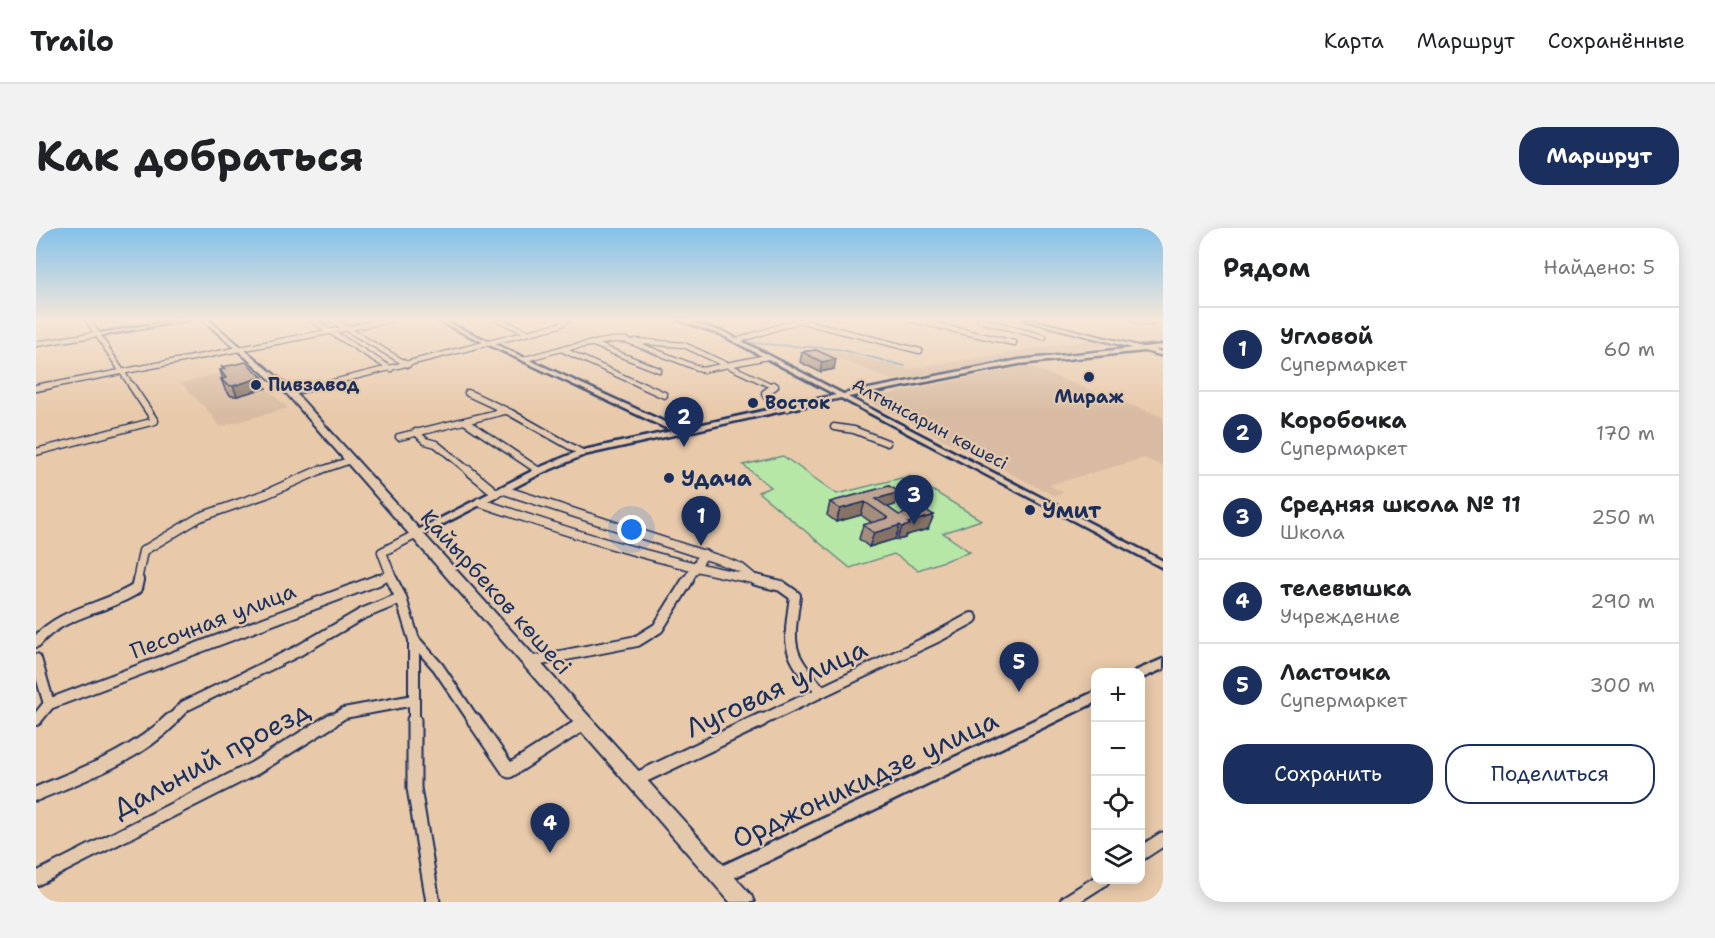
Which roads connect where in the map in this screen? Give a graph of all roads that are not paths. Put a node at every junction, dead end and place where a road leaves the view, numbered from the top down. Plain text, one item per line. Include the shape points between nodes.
1 (110, 351) edge
2 (227, 351) edge
3 (243, 351) edge
4 (363, 351) edge
5 (385, 351) edge
6 (462, 351) edge
7 (508, 351) edge
8 (552, 351) edge
9 (566, 351) edge
10 (612, 351) edge
11 (656, 351) edge
12 (701, 351) edge
13 (756, 351) edge
14 (1131, 351) edge
15 (767, 357) junction
16 (525, 359) junction
17 (733, 364) junction
18 (408, 365) junction
19 (391, 369) junction
20 (659, 370) dead end
21 (123, 371) junction
22 (36, 388) edge
23 (290, 392) junction
24 (468, 393) dead end
25 (664, 395) dead end
26 (842, 396) junction
27 (788, 408) junction
28 (505, 411) junction
29 (466, 422) junction
30 (834, 427) dead end
31 (678, 431) junction
32 (416, 432) junction
33 (399, 437) dead end
34 (887, 443) dead end
35 (36, 452) edge
36 (582, 453) junction
37 (351, 460) junction
38 (539, 471) junction
39 (500, 491) junction
40 (479, 502) junction
41 (417, 534) junction
42 (704, 554) junction
43 (1163, 566) edge
44 (695, 567) junction
45 (390, 575) junction
46 (753, 577) junction
47 (401, 598) junction
48 (972, 618) dead end
49 (414, 640) junction
50 (36, 642) edge
51 (36, 659) edge
52 (530, 662) junction
53 (1163, 664) edge
54 (1145, 672) edge
55 (821, 692) junction
56 (1091, 698) edge
57 (414, 700) junction
58 (49, 704) junction
59 (36, 720) edge
60 (584, 723) junction
61 (635, 780) junction
62 (36, 794) edge
63 (1163, 839) edge
64 (1145, 851) edge
65 (721, 875) junction
66 (36, 879) edge
67 (1094, 884) edge
68 (434, 902) edge
69 (744, 902) edge
70 (1067, 902) edge

1 - 21 street
2 - 21 street
3 - 23 main road, Қайырбеков көшесі
4 - 19 street
5 - 18 street
6 - 18 street
7 - 16 street
8 - 16 street
9 - 25 street
10 - 20 street
11 - 17 street via 700,369
12 - 17 street
13 - 15 street, Алтынсарин көшесі
14 - 26 street via 1019,362
15 - 17 street
15 - 26 street, Алтынсарин көшесі
16 - 31 street
17 - 27 street via 776,386 766,396
18 - 19 street
19 - 23 street
21 - 22 street
21 - 35 street via 155,421
23 - 37 main road, Қайырбеков көшесі
24 - 28 street
26 - 27 street
26 - 43 street, Алтынсарин көшесі
27 - 31 street
28 - 29 street
28 - 36 street
29 - 32 street
29 - 38 street
30 - 34 street
31 - 36 street
32 - 33 street
32 - 39 street
36 - 38 street
37 - 41 main road, Қайырбеков көшесі
37 - 50 street via 200,517 143,551 136,589 126,598 62,619
38 - 39 street
39 - 40 street
39 - 42 street
40 - 41 street
40 - 44 street via 581,537
41 - 45 street via 382,552
41 - 52 main road, Қайырбеков көшесі
42 - 44 street
42 - 46 street via 741,568
44 - 46 street via 735,577
44 - 52 street via 658,628 637,641
45 - 47 street
45 - 58 street, Песочная улица
46 - 55 street via 793,593 789,638 799,667
47 - 49 street
47 - 62 street via 362,614 298,651 184,706 157,734 120,758
48 - 55 street, Луговая улица
49 - 57 street
49 - 60 street via 438,667 509,771
51 - 58 street
52 - 60 main road, Қайырбеков көшесі
53 - 54 street
55 - 61 street, Луговая улица
56 - 65 street, Орджоникидзе улица
57 - 66 street, Дальний проезд via 344,713 255,768
57 - 68 street via 414,788
58 - 59 street
60 - 61 main road, Қайырбеков көшесі
61 - 65 main road, Қайырбеков көшесі
63 - 64 street
65 - 69 main road, Қайырбеков көшесі
67 - 70 street

